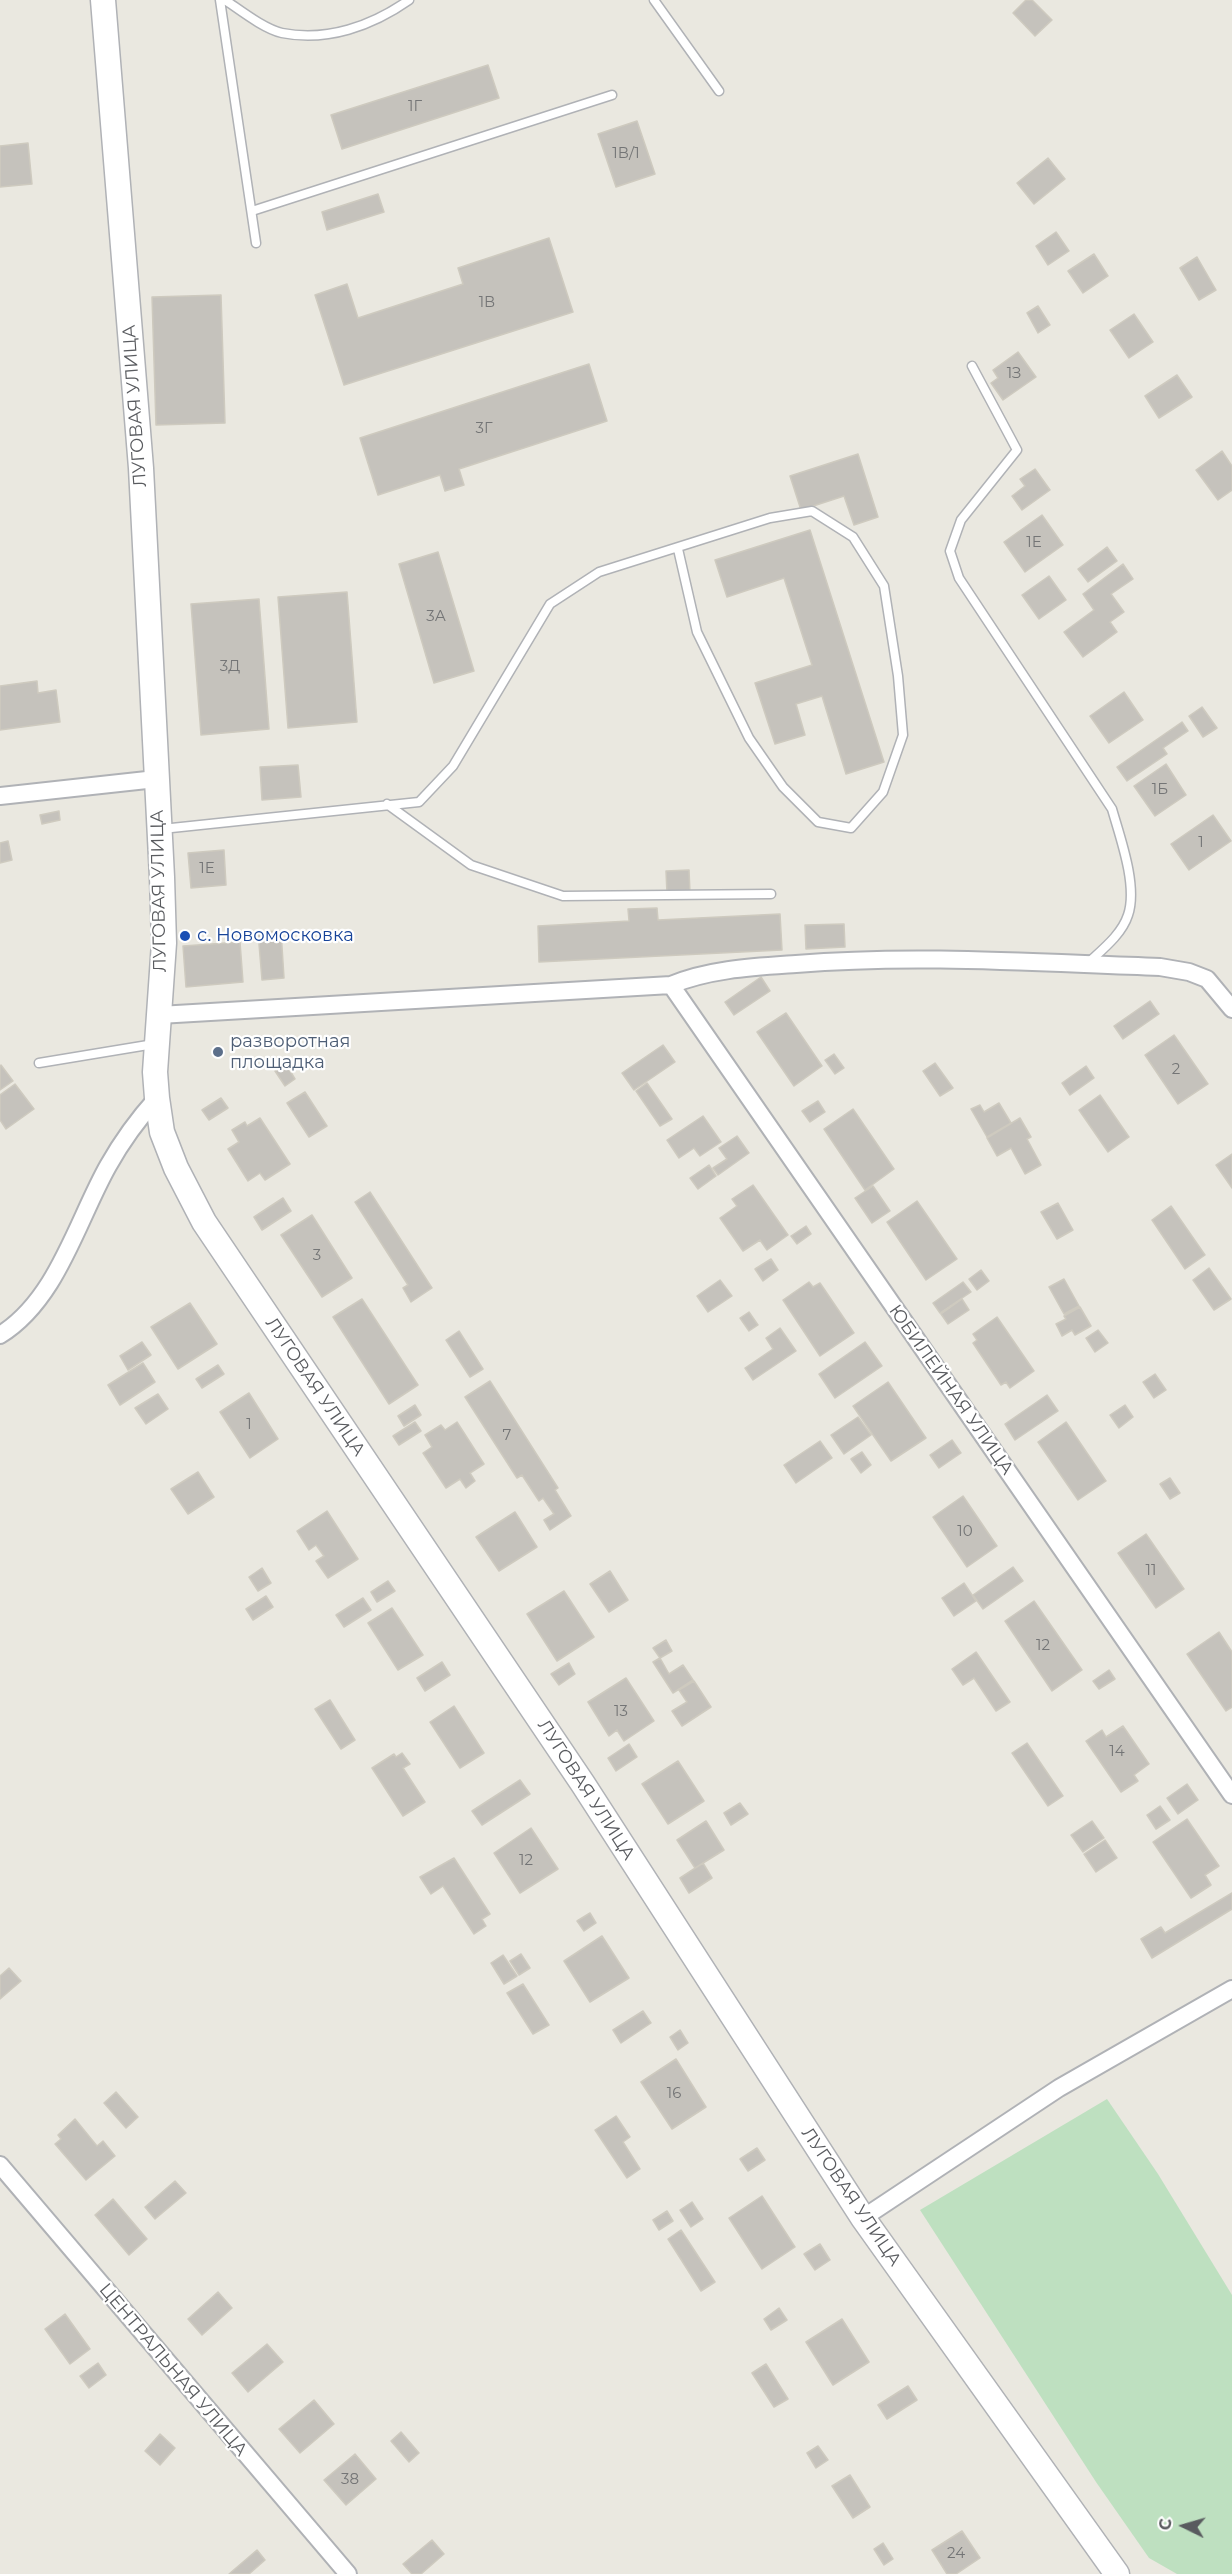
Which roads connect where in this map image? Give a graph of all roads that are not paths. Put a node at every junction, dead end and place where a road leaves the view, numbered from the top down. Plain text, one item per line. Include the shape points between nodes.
1 (103, 0) edge
2 (220, 0) edge
3 (225, 0) edge
4 (409, 0) edge
5 (654, 0) edge
6 (719, 91) dead end
7 (612, 95) dead end
8 (252, 211) junction
9 (256, 243) dead end
10 (972, 366) dead end
11 (678, 549) junction
12 (156, 779) junction
13 (0, 796) edge
14 (387, 804) junction
15 (159, 829) junction
16 (771, 894) dead end
17 (1086, 965) junction
18 (671, 985) junction
19 (1232, 1009) edge
20 (159, 1015) junction
21 (158, 1043) junction
22 (39, 1063) dead end
23 (157, 1098) junction
24 (0, 1335) edge
25 (1232, 1795) edge
26 (1232, 1989) edge
27 (0, 2164) edge
28 (863, 2218) junction
29 (348, 2574) edge
30 (1117, 2574) edge

1 - 12 street, ЛУГОВАЯ УЛИЦА via 141,468
2 - 8 lane
3 - 4 lane via 280,32 330,35 388,15
5 - 6 lane
7 - 8 lane
8 - 9 lane
10 - 17 lane via 1017,450 961,520 950,551 959,578 1112,809 1124,848 1130,889 1128,915 1112,941
11 - 11 lane via 771,518 813,511 853,537 884,586 903,735 883,792 851,828 818,822 783,787 748,738 698,632
11 - 14 lane via 599,572 550,604 453,766 419,802
12 - 13 street
12 - 15 street, ЛУГОВАЯ УЛИЦА
14 - 15 lane
14 - 16 lane via 471,865 563,896
15 - 20 street, ЛУГОВАЯ УЛИЦА via 164,943
17 - 18 street via 842,960 695,975
17 - 19 street via 1160,967 1189,972 1207,979
18 - 20 street
18 - 25 street, ЮБИЛЕЙНАЯ УЛИЦА
20 - 21 street, ЛУГОВАЯ УЛИЦА
21 - 22 lane
21 - 23 street, ЛУГОВАЯ УЛИЦА
23 - 24 street via 107,1167 62,1264 28,1311
23 - 28 street, ЛУГОВАЯ УЛИЦА via 162,1132 204,1222 583,1784
26 - 28 street via 1059,2088
27 - 29 street, ЦЕНТРАЛЬНАЯ УЛИЦА
28 - 30 street, ЛУГОВАЯ УЛИЦА

